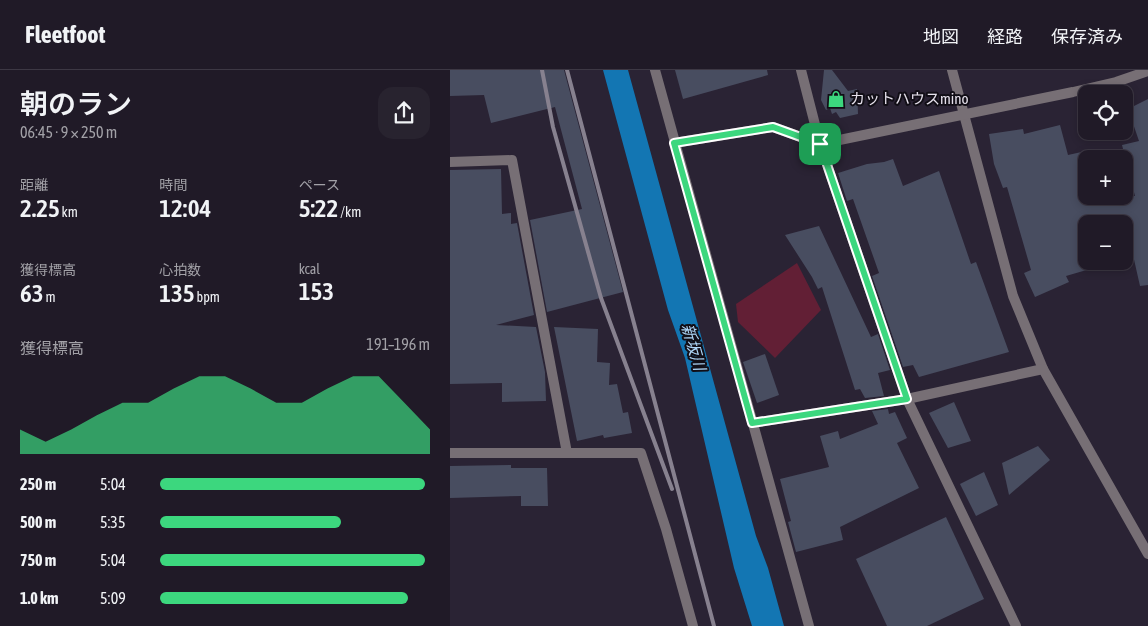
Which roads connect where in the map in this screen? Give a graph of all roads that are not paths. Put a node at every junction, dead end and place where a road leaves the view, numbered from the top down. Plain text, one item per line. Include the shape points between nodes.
1 (655, 70) edge
2 (801, 70) edge
3 (952, 70) edge
4 (1148, 71) edge
5 (964, 114) junction
6 (674, 143) junction
7 (820, 144) junction
8 (450, 162) edge
9 (1043, 369) junction
10 (907, 399) junction
11 (752, 423) junction
12 (450, 453) edge
13 (567, 453) junction
14 (1148, 554) edge
15 (693, 626) edge
16 (809, 626) edge
17 (1016, 626) edge

1 - 6 street
2 - 7 street
3 - 5 street
4 - 5 street via 1099,86
5 - 7 street
5 - 9 street via 1013,296
6 - 7 street via 773,127
6 - 11 street
7 - 10 street
8 - 13 street via 512,160
9 - 10 street
9 - 14 street
10 - 11 street
10 - 17 street
11 - 16 street
12 - 13 street
13 - 15 street via 642,453

